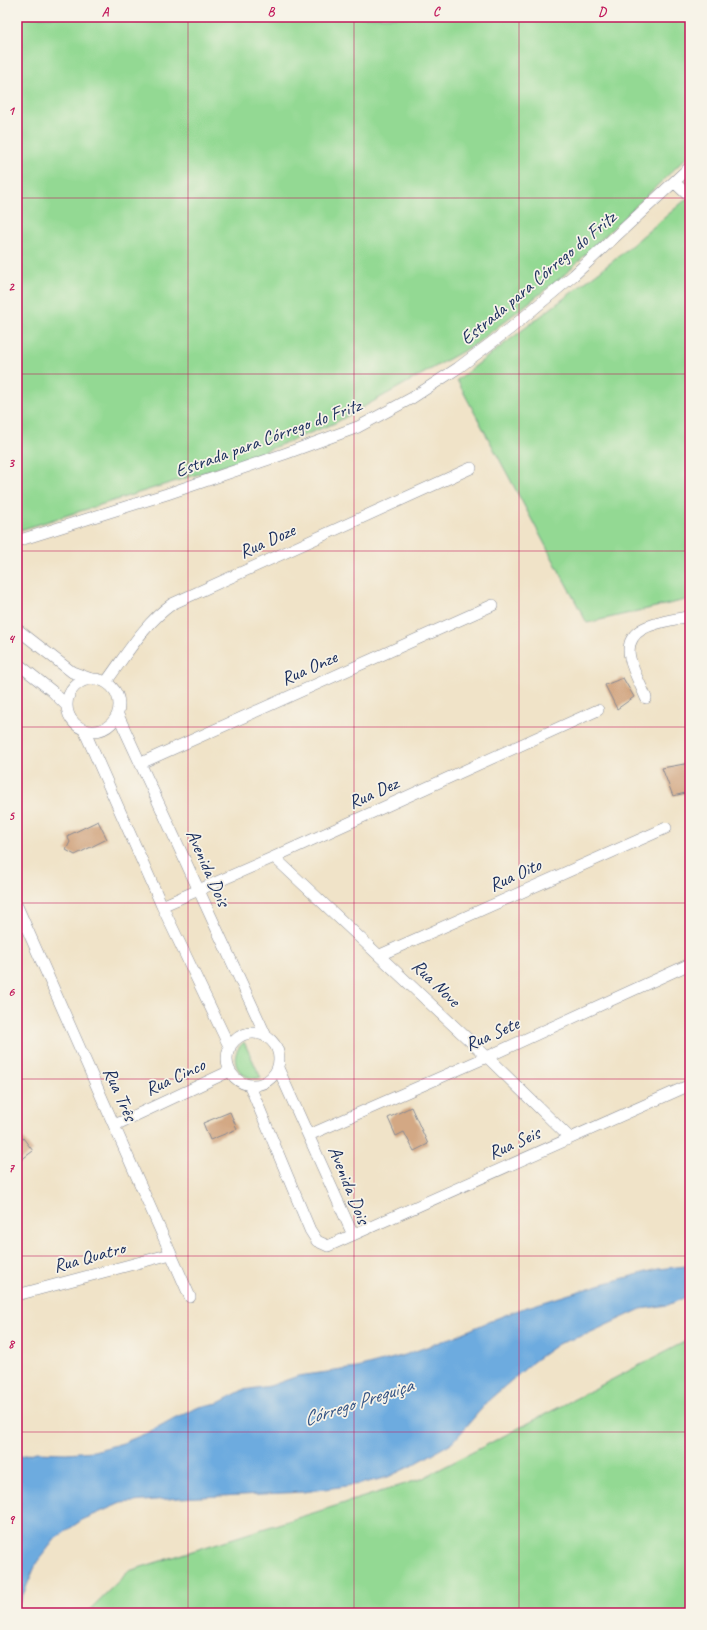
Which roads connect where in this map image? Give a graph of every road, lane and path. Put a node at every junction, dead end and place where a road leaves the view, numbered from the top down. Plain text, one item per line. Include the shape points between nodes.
1 (690, 167) edge
2 (674, 182) junction
3 (690, 197) edge
4 (470, 468) dead end
5 (17, 541) edge
6 (493, 605) dead end
7 (690, 616) edge
8 (17, 629) edge
9 (17, 663) edge
10 (91, 679) junction
11 (106, 682) junction
12 (646, 698) dead end
13 (67, 706) junction
14 (598, 710) dead end
15 (118, 715) junction
16 (84, 730) junction
17 (141, 763) junction
18 (666, 828) dead end
19 (274, 857) junction
20 (198, 891) junction
21 (17, 906) edge
22 (162, 906) junction
23 (380, 955) junction
24 (690, 964) edge
25 (266, 1036) junction
26 (230, 1048) junction
27 (487, 1057) junction
28 (278, 1068) junction
29 (230, 1071) junction
30 (250, 1086) junction
31 (690, 1086) edge
32 (115, 1125) junction
33 (309, 1135) junction
34 (570, 1138) junction
35 (353, 1235) junction
36 (171, 1254) junction
37 (17, 1295) edge
38 (190, 1297) dead end

1 - 2 street, Estrada para Córrego do Fritz
2 - 3 street
2 - 5 street, Estrada para Córrego do Fritz via 574,275 511,328 458,368 407,401 358,428 287,454
4 - 11 street, Rua Doze via 172,604 149,624
6 - 17 street, Rua Onze
7 - 12 street via 649,626 633,635 630,657
8 - 10 street via 72,672
9 - 13 street
10 - 11 street
10 - 13 street via 73,689
11 - 15 street, Avenida Dois via 116,693 120,707
13 - 16 street via 74,723
14 - 19 street, Rua Dez
15 - 16 street via 115,721 103,730
15 - 17 street, Avenida Dois
16 - 22 street
17 - 20 street, Avenida Dois
18 - 23 street, Rua Oito
19 - 20 street, Rua Dez
19 - 23 street, Rua Nove
20 - 22 street, Rua Dez
20 - 25 street, Avenida Dois
21 - 32 street, Rua Três
22 - 26 street
23 - 27 street, Rua Nove
24 - 27 street, Rua Sete
25 - 26 street via 244,1034 237,1038
25 - 28 street, Avenida Dois via 276,1046 280,1061
26 - 29 street via 227,1059
27 - 33 street, Rua Sete
27 - 34 street, Rua Nove
28 - 30 street via 263,1084
28 - 33 street, Avenida Dois
29 - 30 street via 238,1081
29 - 32 street, Rua Cinco
30 - 35 street, Avenida Dois via 310,1230 317,1241 328,1246
31 - 34 street, Rua Seis
32 - 36 street, Rua Três
33 - 35 street, Avenida Dois
34 - 35 street, Rua Seis
36 - 37 street, Rua Quatro
36 - 38 street, Rua Três

